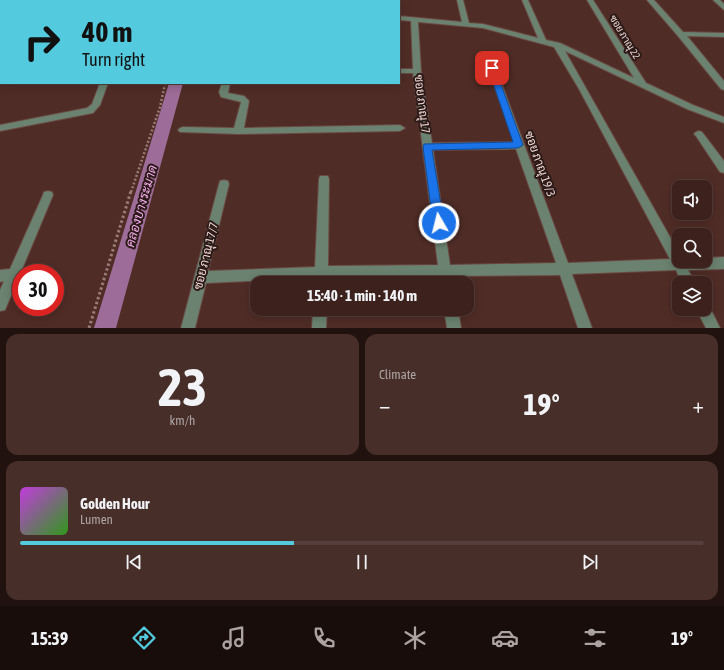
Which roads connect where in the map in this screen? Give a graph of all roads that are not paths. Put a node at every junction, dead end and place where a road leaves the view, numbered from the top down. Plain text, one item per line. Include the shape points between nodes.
1 (460, 0) edge
2 (525, 0) edge
3 (590, 0) edge
4 (650, 0) edge
5 (716, 0) edge
6 (724, 8) edge
7 (400, 18) edge
8 (414, 19) junction
9 (466, 24) junction
10 (681, 34) junction
11 (724, 35) edge
12 (543, 41) junction
13 (557, 45) junction
14 (492, 68) dead end
15 (400, 71) edge
16 (417, 71) junction
17 (104, 84) edge
18 (226, 84) edge
19 (643, 85) junction
20 (724, 87) edge
21 (724, 120) edge
22 (0, 128) edge
23 (400, 128) dead end
24 (183, 130) dead end
25 (238, 131) junction
26 (699, 134) dead end
27 (518, 145) junction
28 (427, 147) junction
29 (724, 169) edge
30 (324, 179) dead end
31 (224, 184) dead end
32 (48, 195) dead end
33 (672, 253) edge
34 (712, 263) edge
35 (724, 263) edge
36 (17, 264) edge
37 (672, 264) edge
38 (445, 269) junction
39 (564, 269) junction
40 (12, 274) edge
41 (0, 276) edge
42 (12, 276) edge
43 (322, 276) edge
44 (349, 276) edge
45 (446, 276) edge
46 (201, 277) junction
47 (250, 277) edge
48 (0, 305) edge
49 (320, 316) edge
50 (452, 316) edge
51 (707, 316) edge
52 (188, 328) edge
53 (319, 328) edge
54 (454, 328) edge
55 (585, 328) edge
56 (713, 328) edge

1 - 9 street
2 - 12 street
3 - 19 street, ซอย ภาณุ 22
4 - 10 street
5 - 6 street
7 - 8 street
8 - 9 street
8 - 16 street, ซอย ภาณุ 17
9 - 12 street
10 - 11 street
10 - 20 street
12 - 13 street
13 - 19 street
13 - 33 street
14 - 27 street, ซอย ภาณุ 19/3
15 - 16 street
16 - 28 street, ซอย ภาณุ 17
17 - 22 street via 96,105 90,112
18 - 25 street via 224,95 245,101
19 - 21 street
23 - 25 street
24 - 25 street
26 - 29 street
27 - 28 street
27 - 39 street, ซอย ภาณุ 19/3
28 - 38 street, ซอย ภาณุ 17
30 - 43 street
31 - 46 street, ซอย ภาณุ 17/7
32 - 36 street
34 - 35 street
37 - 39 street
38 - 39 street
38 - 44 street
38 - 45 street, ซอย ภาณุ 17
39 - 55 street, ซอย ภาณุ 19/3
40 - 41 street
42 - 48 street
46 - 47 street
46 - 52 street, ซอย ภาณุ 17/7
49 - 53 street
50 - 54 street
51 - 56 street

